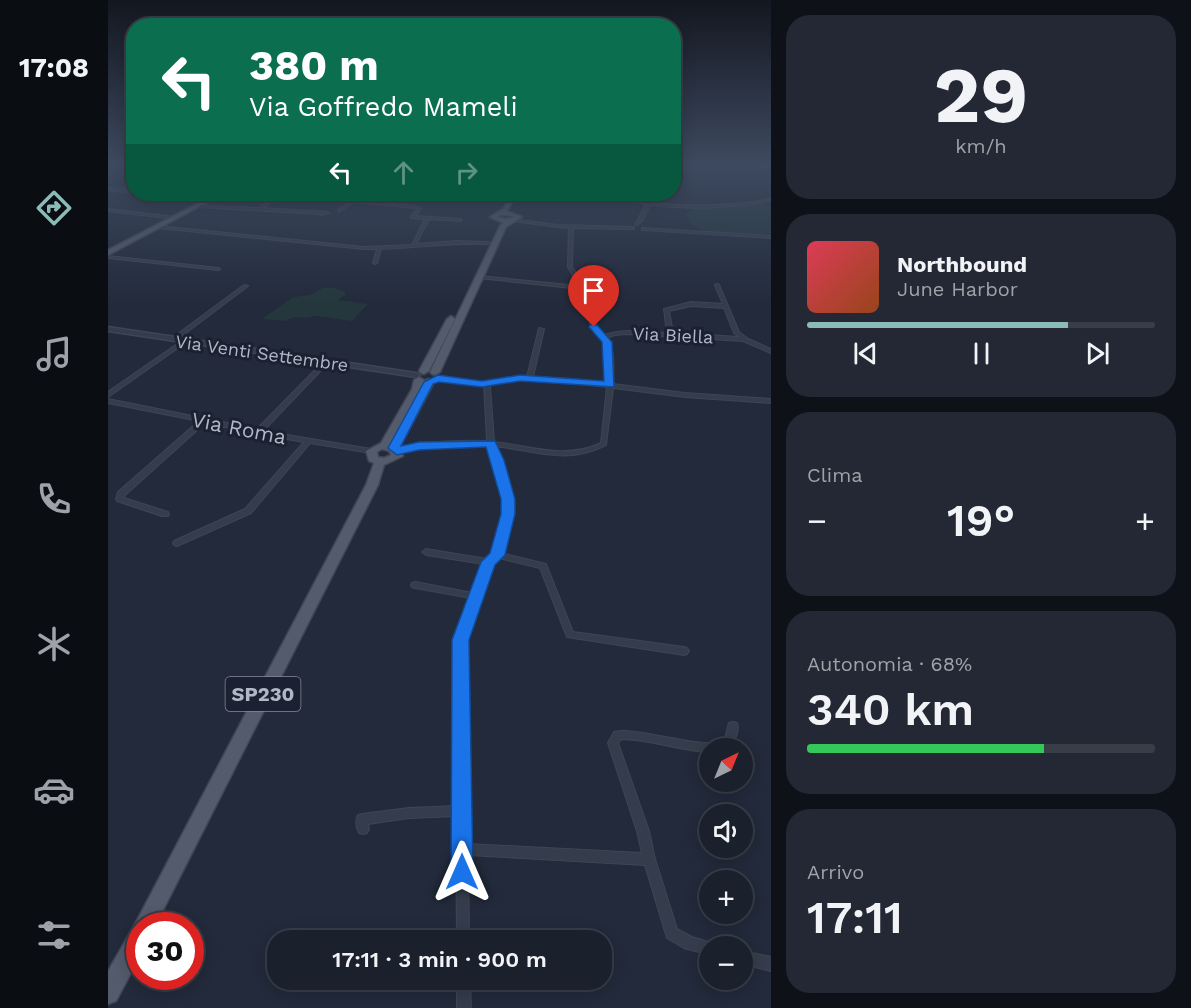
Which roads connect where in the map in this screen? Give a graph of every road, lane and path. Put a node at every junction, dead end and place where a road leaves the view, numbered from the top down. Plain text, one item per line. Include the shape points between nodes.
1 (117, 211) edge
2 (188, 211) edge
3 (311, 211) edge
4 (416, 211) edge
5 (506, 211) edge
6 (512, 211) edge
7 (646, 211) edge
8 (321, 214) dead end
9 (175, 218) junction
10 (428, 218) junction
11 (507, 219) junction
12 (460, 220) dead end
13 (642, 225) junction
14 (571, 226) junction
15 (158, 227) junction
16 (631, 227) junction
17 (771, 237) edge
18 (488, 243) junction
19 (413, 247) junction
20 (379, 249) junction
21 (108, 255) edge
22 (375, 263) dead end
23 (218, 269) dead end
24 (479, 277) junction
25 (717, 285) dead end
26 (246, 286) dead end
27 (584, 288) junction
28 (724, 306) junction
29 (108, 329) edge
30 (541, 329) dead end
31 (670, 334) junction
32 (603, 336) junction
33 (743, 339) junction
34 (173, 340) junction
35 (183, 342) junction
36 (771, 351) edge
37 (326, 362) junction
38 (427, 376) junction
39 (530, 378) junction
40 (491, 382) junction
41 (610, 384) junction
42 (108, 395) edge
43 (108, 401) edge
44 (771, 401) edge
45 (204, 420) junction
46 (258, 432) junction
47 (308, 441) junction
48 (491, 443) junction
49 (386, 452) junction
50 (165, 514) dead end
51 (177, 543) dead end
52 (426, 552) dead end
53 (497, 555) junction
54 (489, 562) junction
55 (415, 585) dead end
56 (475, 596) junction
57 (684, 651) dead end
58 (733, 726) dead end
59 (462, 811) junction
60 (363, 829) dead end
61 (462, 849) junction
62 (649, 859) junction
63 (151, 912) edge
64 (463, 930) edge
65 (699, 946) edge
66 (126, 960) edge
67 (753, 960) edge
68 (771, 964) edge
69 (464, 990) edge
70 (108, 993) edge
71 (464, 1008) edge

1 - 9 street
2 - 9 main road
3 - 8 street via 327,213
4 - 10 street via 411,217
5 - 11 main road
6 - 11 main road
7 - 13 street
9 - 15 main road
10 - 12 street
10 - 19 street
11 - 14 street
11 - 18 main road, SP230
11 - 24 main road, SP230
13 - 16 street
13 - 16 street
13 - 17 street via 660,231
14 - 16 street
14 - 27 street, Via Biella via 570,267
15 - 20 street
15 - 21 main road
18 - 19 street
18 - 38 main road, SP230
19 - 20 street
20 - 22 street
21 - 23 street
24 - 27 street
24 - 38 main road, SP230
25 - 28 street
26 - 34 street
27 - 32 street, Via Biella via 591,303 594,327
28 - 31 street via 691,304 666,310
28 - 33 street
29 - 34 street, Via Venti Settembre
30 - 39 street
31 - 32 street, Via Biella
31 - 33 street, Via Biella
32 - 41 street, Via Biella via 609,351
33 - 36 street, Via Biella
34 - 35 street, Via Venti Settembre
35 - 37 street, Via Venti Settembre
35 - 42 street
37 - 38 street, Via Venti Settembre
37 - 46 street
38 - 40 street
38 - 49 main road, SP230
39 - 40 street
39 - 41 street
40 - 48 street
41 - 44 street via 685,395
41 - 48 street, Via Biella via 605,439 598,448 570,453
43 - 45 street, Via Roma
45 - 46 street, Via Roma
45 - 50 street via 121,494 120,500
46 - 47 street, Via Roma
47 - 49 street, Via Roma
47 - 51 street via 248,511
48 - 49 street, Via Biella via 419,446
48 - 53 street via 508,499
49 - 63 main road, SP230
52 - 54 street
53 - 54 street
53 - 57 street via 543,566 570,635
54 - 56 street
55 - 56 street
56 - 59 street via 460,640
58 - 62 street via 730,739 723,746 708,748 618,735 613,743
59 - 60 street via 362,819
59 - 61 street
61 - 62 street
61 - 64 street
62 - 65 street via 672,933
66 - 70 main road
67 - 68 street
69 - 71 street

